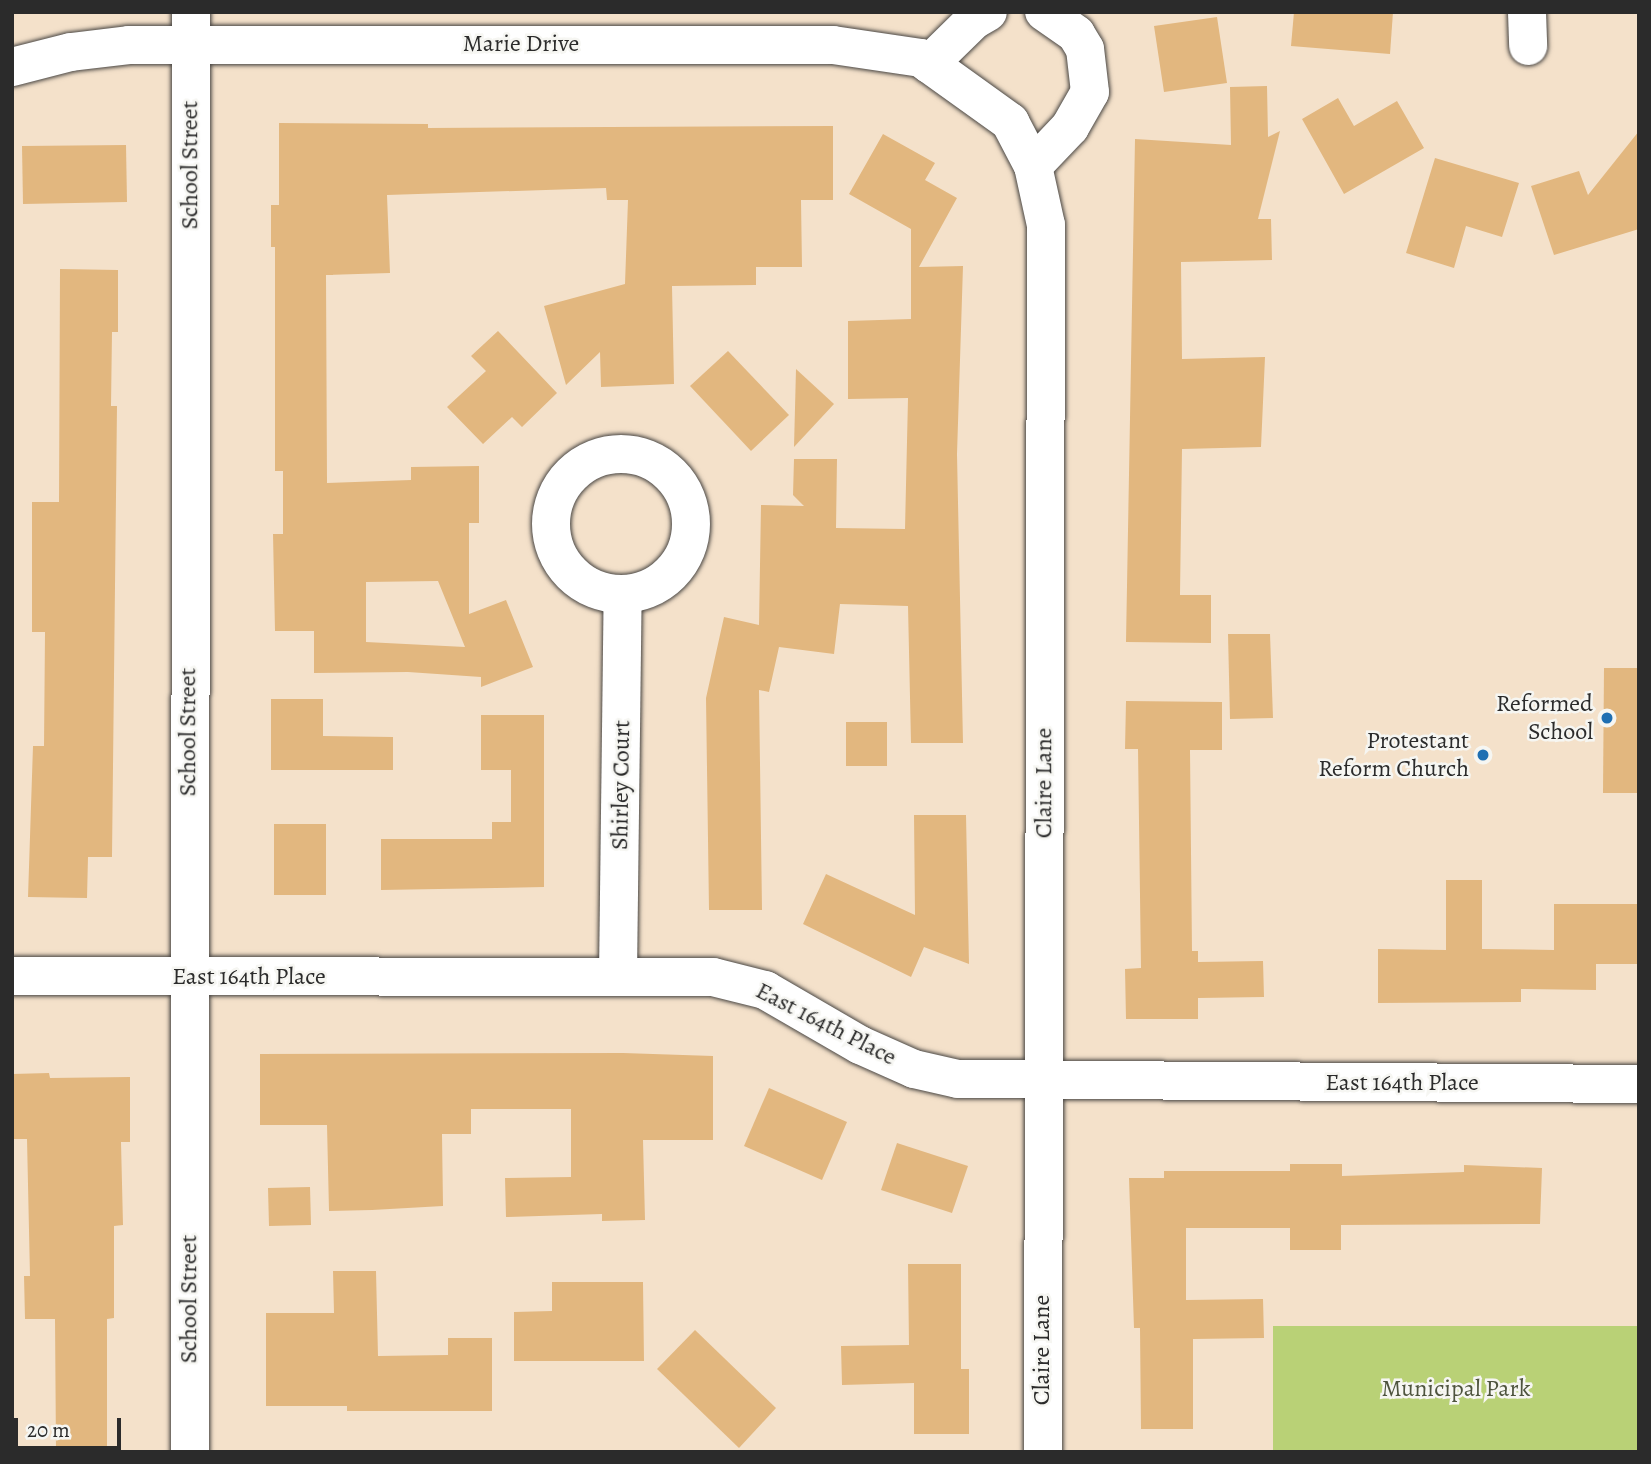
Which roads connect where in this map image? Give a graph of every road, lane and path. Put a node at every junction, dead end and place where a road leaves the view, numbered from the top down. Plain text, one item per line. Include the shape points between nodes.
1 (988, 12) edge
2 (1044, 12) edge
3 (191, 28) edge
4 (929, 64) junction
5 (12, 67) edge
6 (1010, 122) joint
7 (1033, 166) junction
8 (623, 594) dead end
9 (12, 976) edge
10 (618, 976) junction
11 (187, 978) junction
12 (1042, 1081) junction
13 (1639, 1084) edge
14 (190, 1452) edge
15 (1043, 1452) edge

1 - 4 street
2 - 7 street via 1076,34 1085,49 1090,92 1070,127
3 - 4 street, Marie Drive via 832,45 908,55
3 - 5 street, Marie Drive
3 - 11 street, School Street
4 - 6 street, Marie Drive
6 - 7 street, Claire Lane
7 - 12 street, Claire Lane via 1046,225
8 - 10 street, Shirley Court
9 - 11 street, East 164th Place
10 - 11 street, East 164th Place
10 - 12 street, East 164th Place via 713,977 750,984 860,1045 914,1069 958,1079
11 - 14 street, School Street
12 - 13 street, East 164th Place
12 - 15 street, Claire Lane

